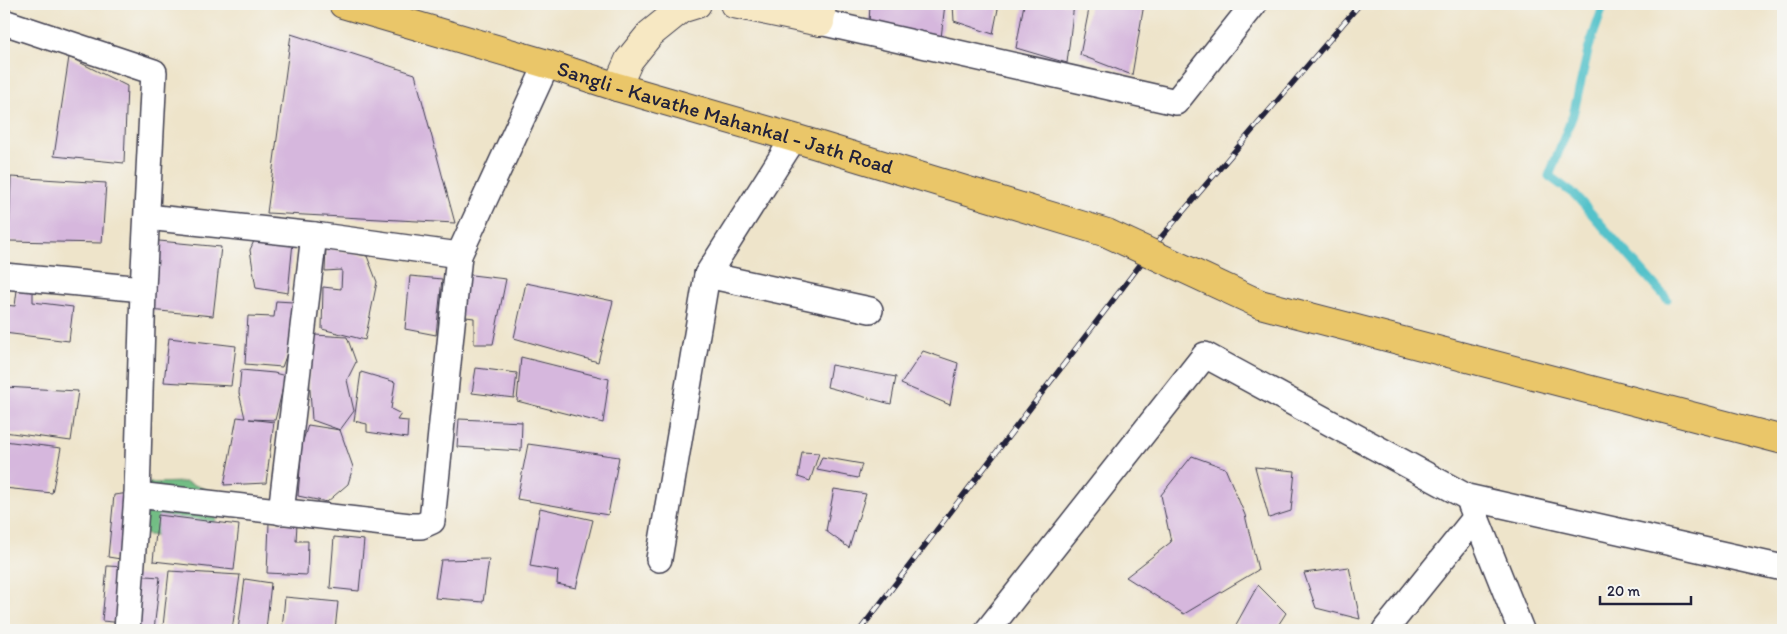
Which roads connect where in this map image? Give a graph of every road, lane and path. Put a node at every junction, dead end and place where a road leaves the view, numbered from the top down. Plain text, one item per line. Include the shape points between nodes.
1 (343, 4) edge
2 (697, 4) edge
3 (734, 4) edge
4 (1254, 4) edge
5 (821, 13) edge
6 (4, 22) edge
7 (547, 64) junction
8 (617, 87) junction
9 (794, 138) junction
10 (147, 217) junction
11 (314, 236) junction
12 (459, 254) junction
13 (707, 275) junction
14 (4, 276) edge
15 (143, 289) junction
16 (870, 310) dead end
17 (1783, 440) edge
18 (137, 495) junction
19 (1471, 507) junction
20 (280, 512) junction
21 (659, 559) dead end
22 (1783, 568) edge
23 (128, 630) edge
24 (988, 630) edge
25 (1385, 630) edge
26 (1521, 630) edge

1 - 7 main road, Sangli - Kavathe Mahankal - Jath Road
2 - 8 street via 681,9 650,34 629,60
3 - 5 street
4 - 5 street via 1176,102
6 - 10 street via 154,72
7 - 8 main road, Sangli - Kavathe Mahankal - Jath Road
7 - 12 street
8 - 9 main road, Sangli - Kavathe Mahankal - Jath Road
9 - 13 street
9 - 17 main road, Sangli - Kavathe Mahankal - Jath Road, bridge via 1107,233 1260,304
10 - 11 street
10 - 15 street
11 - 12 street
11 - 20 street
12 - 20 street via 432,521 410,526
13 - 16 street
13 - 21 street
14 - 15 street
15 - 18 street
18 - 20 street
18 - 23 street
19 - 22 street
19 - 24 street via 1205,355
19 - 25 street
19 - 26 street

